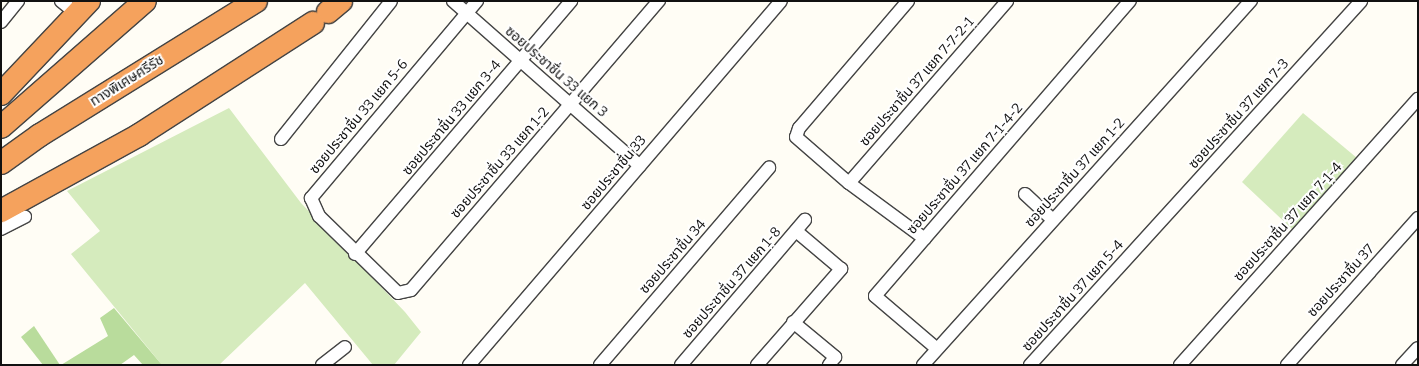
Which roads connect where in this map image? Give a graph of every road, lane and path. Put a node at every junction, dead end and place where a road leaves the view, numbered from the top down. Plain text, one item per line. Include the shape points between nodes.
1 (18, 1) edge
2 (145, 1) edge
3 (256, 1) edge
4 (392, 1) edge
5 (453, 1) edge
6 (477, 1) edge
7 (571, 1) edge
8 (659, 1) edge
9 (781, 1) edge
10 (908, 1) edge
11 (1007, 1) edge
12 (1130, 1) edge
13 (1251, 1) edge
14 (1362, 1) edge
15 (76, 5) edge
16 (327, 12) edge
17 (467, 14) junction
18 (1, 22) edge
19 (520, 60) junction
20 (1, 94) edge
21 (1418, 98) edge
22 (570, 105) junction
23 (1, 127) edge
24 (281, 139) dead end
25 (1, 163) edge
26 (640, 166) junction
27 (769, 168) dead end
28 (849, 183) junction
29 (1026, 194) dead end
30 (1, 211) edge
31 (25, 217) dead end
32 (1418, 218) edge
33 (806, 220) dead end
34 (1053, 220) junction
35 (1, 229) edge
36 (796, 231) junction
37 (925, 239) junction
38 (1138, 247) joint
39 (355, 254) junction
40 (793, 322) junction
41 (345, 347) dead end
42 (936, 348) junction
43 (1418, 348) edge
44 (322, 365) edge
45 (469, 365) edge
46 (600, 365) edge
47 (681, 365) edge
48 (758, 365) edge
49 (829, 365) edge
50 (923, 365) edge
51 (1030, 365) edge
52 (1180, 365) edge
53 (1287, 365) edge
54 (1402, 365) edge

1 - 18 street
2 - 23 highway
3 - 25 highway, ทางพิเศษศรีรัช via 40,135
4 - 24 street
5 - 17 street, ซอยประชาชื่น 33 แยก 3
6 - 17 street, ซอยประชาชื่น 33 แยก 5-6
7 - 19 street, ซอยประชาชื่น 33 แยก 3-4
8 - 22 street, ซอยประชาชื่น 33 แยก 1-2
9 - 26 street, ซอยประชาชื่น 33
10 - 28 street via 799,128 796,137 799,143
11 - 28 street, ซอยประชาชื่น 37 แยก 7-7-2-1
12 - 37 street, ซอยประชาชื่น 37 แยก 7-1-4-2
13 - 34 street, ซอยประชาชื่น 37 แยก 1-2
14 - 38 street, ซอยประชาชื่น 37 แยก 7-3
15 - 20 highway
16 - 30 highway via 139,135
17 - 19 street, ซอยประชาชื่น 33 แยก 3
17 - 39 street, ซอยประชาชื่น 33 แยก 5-6 via 311,198 319,216
19 - 22 street, ซอยประชาชื่น 33 แยก 3
19 - 39 street, ซอยประชาชื่น 33 แยก 3-4
21 - 52 street, ซอยประชาชื่น 37 แยก 7-1-4
22 - 26 street, ซอยประชาชื่น 33 แยก 3
22 - 39 street, ซอยประชาชื่น 33 แยก 1-2 via 411,290 398,293
26 - 45 street, ซอยประชาชื่น 33
27 - 46 street, ซอยประชาชื่น 34
28 - 37 street
29 - 34 street
31 - 35 street
32 - 53 street, ซอยประชาชื่น 37
33 - 36 street, ซอยประชาชื่น 37 แยก 1-8
34 - 42 street, ซอยประชาชื่น 37 แยก 1-2
36 - 40 street via 841,269
36 - 47 street, ซอยประชาชื่น 37 แยก 1-8
37 - 42 street, ซอยประชาชื่น 37 แยก 7-1-4-2 via 875,296
38 - 51 street, ซอยประชาชื่น 37 แยก 5-4
40 - 48 street
40 - 49 street via 835,357
41 - 44 street
42 - 50 street, ซอยประชาชื่น 37 แยก 1-2
43 - 54 street

